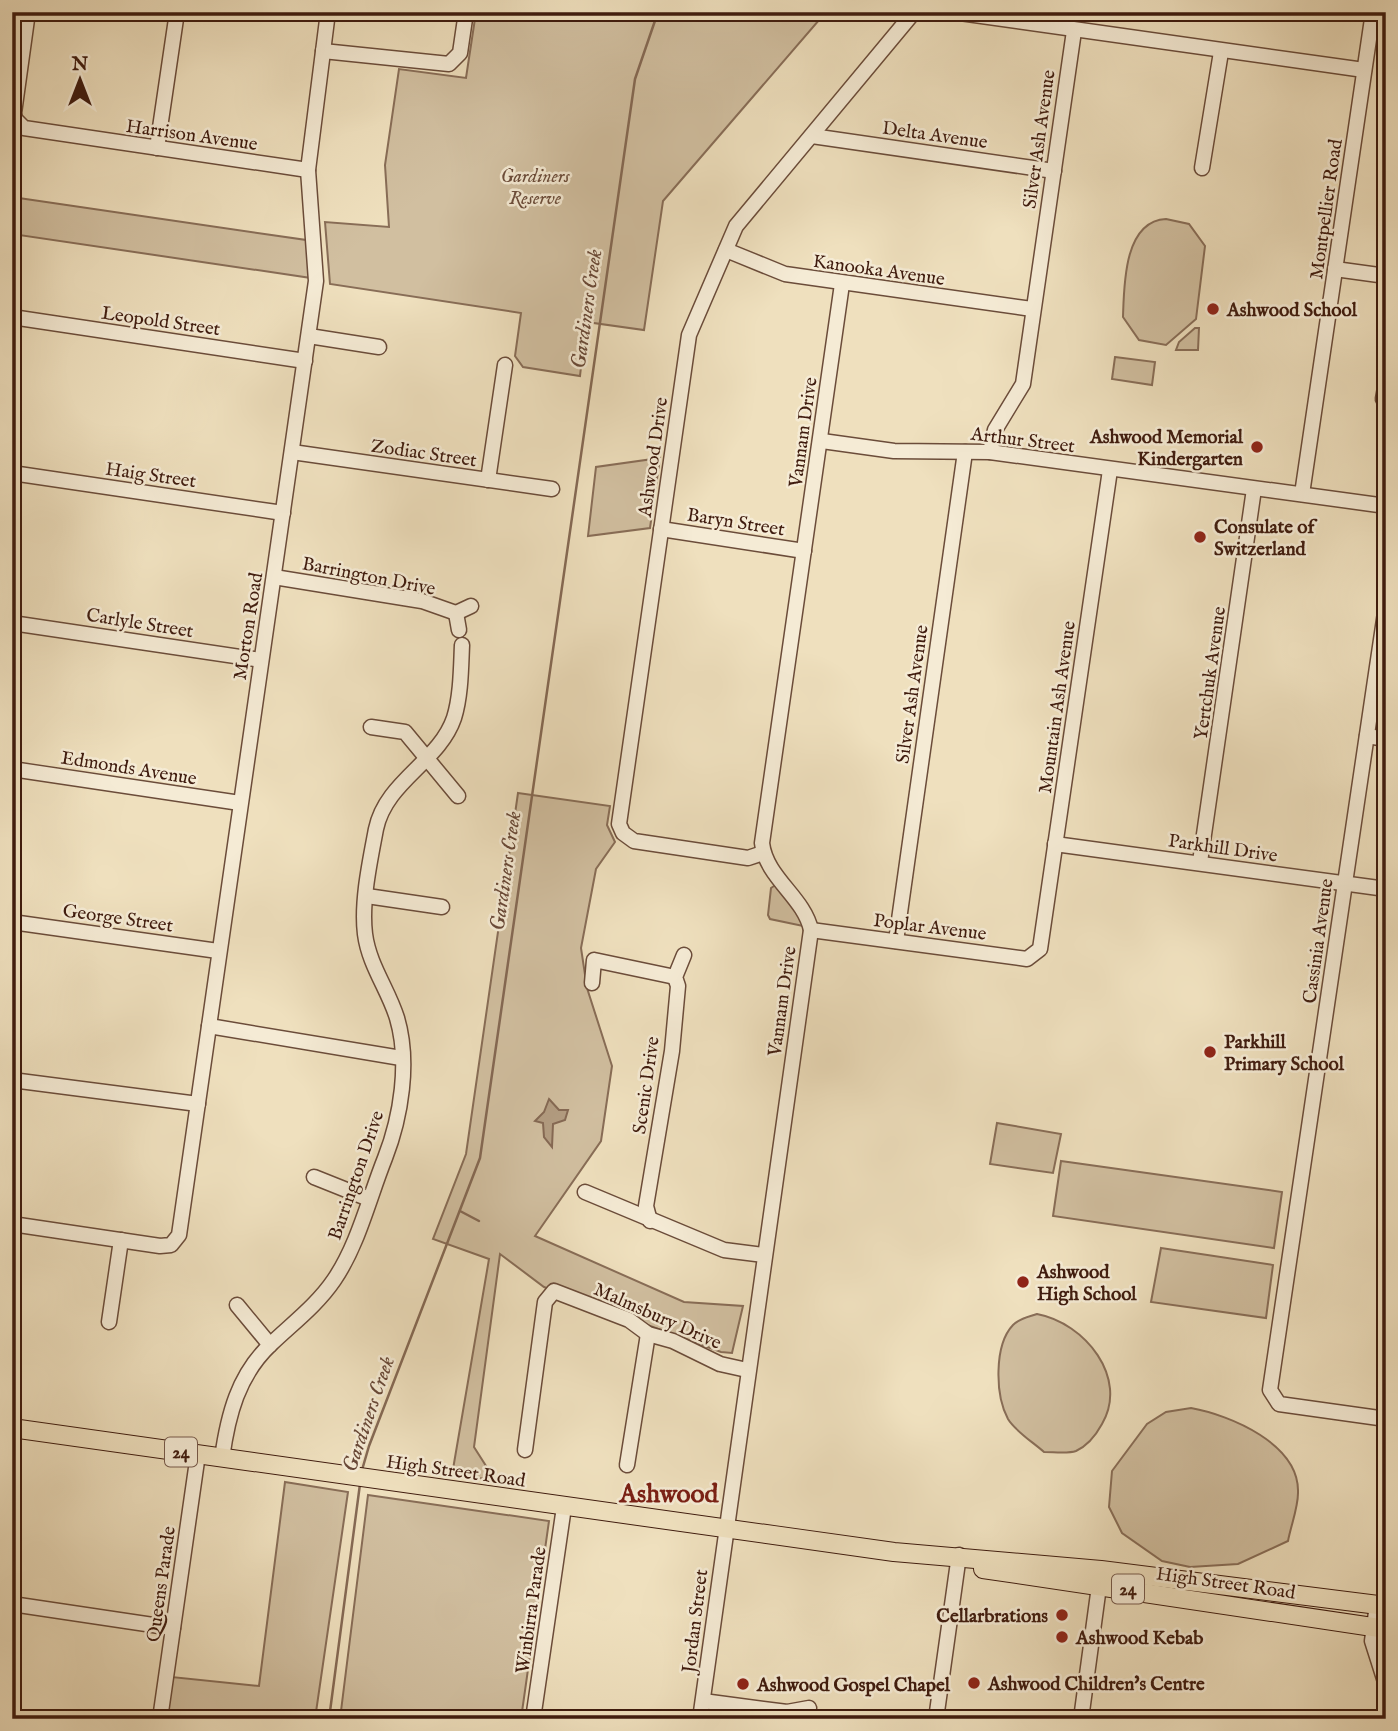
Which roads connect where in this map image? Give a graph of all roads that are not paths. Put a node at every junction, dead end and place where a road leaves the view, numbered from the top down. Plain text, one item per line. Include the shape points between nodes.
1 (28, 12) edge
2 (177, 12) edge
3 (328, 12) edge
4 (466, 12) edge
5 (914, 12) edge
6 (953, 12) edge
7 (1373, 12) edge
8 (1020, 17) edge
9 (1074, 31) junction
10 (323, 48) junction
11 (1220, 52) junction
12 (1364, 71) junction
13 (812, 136) junction
14 (157, 148) junction
15 (1202, 168) dead end
16 (308, 170) junction
17 (1054, 171) junction
18 (726, 250) junction
19 (1335, 269) junction
20 (1386, 276) edge
21 (842, 284) junction
22 (1032, 309) junction
23 (12, 317) edge
24 (309, 335) junction
25 (379, 347) dead end
26 (304, 361) junction
27 (505, 365) dead end
28 (822, 442) junction
29 (292, 452) junction
30 (965, 452) junction
31 (990, 452) junction
32 (1110, 470) junction
33 (12, 472) edge
34 (488, 480) junction
35 (552, 489) dead end
36 (1254, 489) junction
37 (1302, 494) junction
38 (1386, 506) edge
39 (283, 513) junction
40 (661, 529) junction
41 (804, 551) junction
42 (275, 577) junction
43 (471, 606) dead end
44 (1386, 606) edge
45 (456, 613) junction
46 (12, 623) edge
47 (261, 660) junction
48 (371, 727) dead end
49 (1367, 736) junction
50 (1386, 738) edge
51 (427, 756) junction
52 (12, 769) edge
53 (458, 796) dead end
54 (240, 803) junction
55 (1055, 844) junction
56 (763, 853) junction
57 (1200, 862) junction
58 (1345, 883) junction
59 (1386, 889) edge
60 (367, 896) junction
61 (442, 907) dead end
62 (12, 922) edge
63 (811, 930) junction
64 (896, 941) junction
65 (1040, 949) joint
66 (218, 951) junction
67 (684, 955) dead end
68 (675, 977) junction
69 (592, 983) dead end
70 (209, 1029) junction
71 (401, 1055) junction
72 (12, 1080) edge
73 (197, 1107) junction
74 (314, 1177) dead end
75 (585, 1192) dead end
76 (369, 1199) junction
77 (650, 1222) junction
78 (12, 1224) edge
79 (121, 1240) junction
80 (764, 1255) junction
81 (237, 1305) dead end
82 (109, 1322) dead end
83 (648, 1334) junction
84 (270, 1345) junction
85 (747, 1370) junction
86 (1386, 1419) edge
87 (12, 1428) edge
88 (525, 1450) dead end
89 (198, 1454) junction
90 (222, 1458) junction
91 (626, 1465) dead end
92 (564, 1507) junction
93 (725, 1529) junction
94 (958, 1560) junction
95 (1100, 1578) junction
96 (12, 1604) edge
97 (1381, 1606) edge
98 (173, 1628) junction
99 (1379, 1628) edge
100 (1386, 1685) edge
101 (703, 1701) junction
102 (809, 1708) dead end
103 (160, 1719) edge
104 (533, 1719) edge
105 (700, 1719) edge
106 (936, 1719) edge
107 (1081, 1719) edge

1 - 14 street, Harrison Avenue via 14,109 17,123 28,129
2 - 14 street
3 - 10 street, Morton Road
4 - 10 street via 460,53 449,64
5 - 13 street, Ashwood Drive
6 - 8 street
7 - 12 street, Montpellier Road
8 - 9 street
9 - 11 street
9 - 17 street, Silver Ash Avenue
10 - 16 street, Morton Road
11 - 12 street
11 - 15 street
12 - 19 street, Montpellier Road
13 - 17 street, Delta Avenue
13 - 18 street, Ashwood Drive via 736,226
14 - 16 street, Harrison Avenue
16 - 24 street, Morton Road via 316,281
17 - 22 street, Silver Ash Avenue
18 - 21 street, Kanooka Avenue via 785,274
18 - 40 street, Ashwood Drive via 689,335
19 - 20 street
19 - 37 street, Montpellier Road
21 - 22 street, Kanooka Avenue
21 - 28 street, Vannam Drive
22 - 31 street, Silver Ash Avenue via 1023,384 995,430
23 - 26 street, Leopold Street
24 - 25 street
24 - 26 street, Morton Road
26 - 29 street, Morton Road
27 - 34 street
28 - 30 street, Arthur Street via 894,451
28 - 41 street, Vannam Drive
29 - 34 street, Zodiac Street
29 - 39 street, Morton Road
30 - 31 street, Arthur Street
30 - 64 street, Silver Ash Avenue
31 - 32 street, Arthur Street
32 - 36 street, Arthur Street
32 - 55 street, Mountain Ash Avenue
33 - 39 street, Haig Street
34 - 35 street, Zodiac Street
36 - 37 street, Arthur Street
36 - 57 street, Yertchuk Avenue
37 - 38 street, Arthur Street
39 - 42 street, Morton Road
40 - 41 street, Baryn Street
40 - 56 street, Ashwood Drive via 618,824 634,841 748,858
41 - 56 street, Vannam Drive
42 - 45 street, Barrington Drive via 422,601
42 - 47 street, Morton Road
43 - 45 street, Barrington Drive
44 - 49 street, Cassinia Avenue
45 - 51 street, Barrington Drive via 460,637 454,718
46 - 47 street, Carlyle Street
47 - 54 street, Morton Road
48 - 51 street via 405,732
49 - 50 street
49 - 58 street, Cassinia Avenue
51 - 53 street
51 - 60 street, Barrington Drive via 393,792 377,826
52 - 54 street, Edmonds Avenue
54 - 66 street, Morton Road
55 - 57 street, Parkhill Drive
55 - 65 street, Mountain Ash Avenue
56 - 63 street, Vannam Drive
57 - 58 street, Parkhill Drive
58 - 59 street, Parkhill Drive
58 - 86 street, Cassinia Avenue via 1270,1391 1279,1404
60 - 61 street
60 - 71 street, Barrington Drive via 369,955 396,1018
62 - 66 street, George Street
63 - 64 street, Poplar Avenue
63 - 80 street, Vannam Drive
64 - 65 street, Poplar Avenue via 1027,959
66 - 70 street, Morton Road
67 - 68 street, Scenic Drive
68 - 69 street via 594,960
68 - 77 street, Scenic Drive via 672,1051 646,1206
70 - 71 street
70 - 73 street, Morton Road
71 - 76 street, Barrington Drive via 396,1119
72 - 73 street
73 - 79 street, Morton Road via 180,1231 174,1243 160,1246
74 - 76 street
75 - 77 street
76 - 84 street, Barrington Drive via 336,1277 315,1304
77 - 80 street via 724,1250
78 - 79 street
79 - 82 street
80 - 85 street, Vannam Drive
81 - 84 street
83 - 85 street, Malmsbury Drive via 720,1364
83 - 88 street, Malmsbury Drive via 629,1320 554,1291 545,1302
83 - 91 street
84 - 90 street, Barrington Drive via 235,1397
85 - 93 street, Vannam Drive
87 - 89 main road, High Street Road / 24
89 - 90 main road, High Street Road / 24
89 - 98 street, Queens Parade
90 - 92 main road, High Street Road / 24
92 - 93 main road, High Street Road / 24
92 - 104 street, Winbirra Parade
93 - 94 main road, High Street Road / 24
93 - 101 street, Jordan Street
94 - 95 main road, High Street Road / 24
94 - 106 street
95 - 97 main road, High Street Road / 24
95 - 99 main road, High Street Road / 24
95 - 107 street
96 - 98 street
97 - 99 street
98 - 103 street, Queens Parade
99 - 100 street via 1372,1641
101 - 102 street via 787,1712
101 - 105 street, Jordan Street

